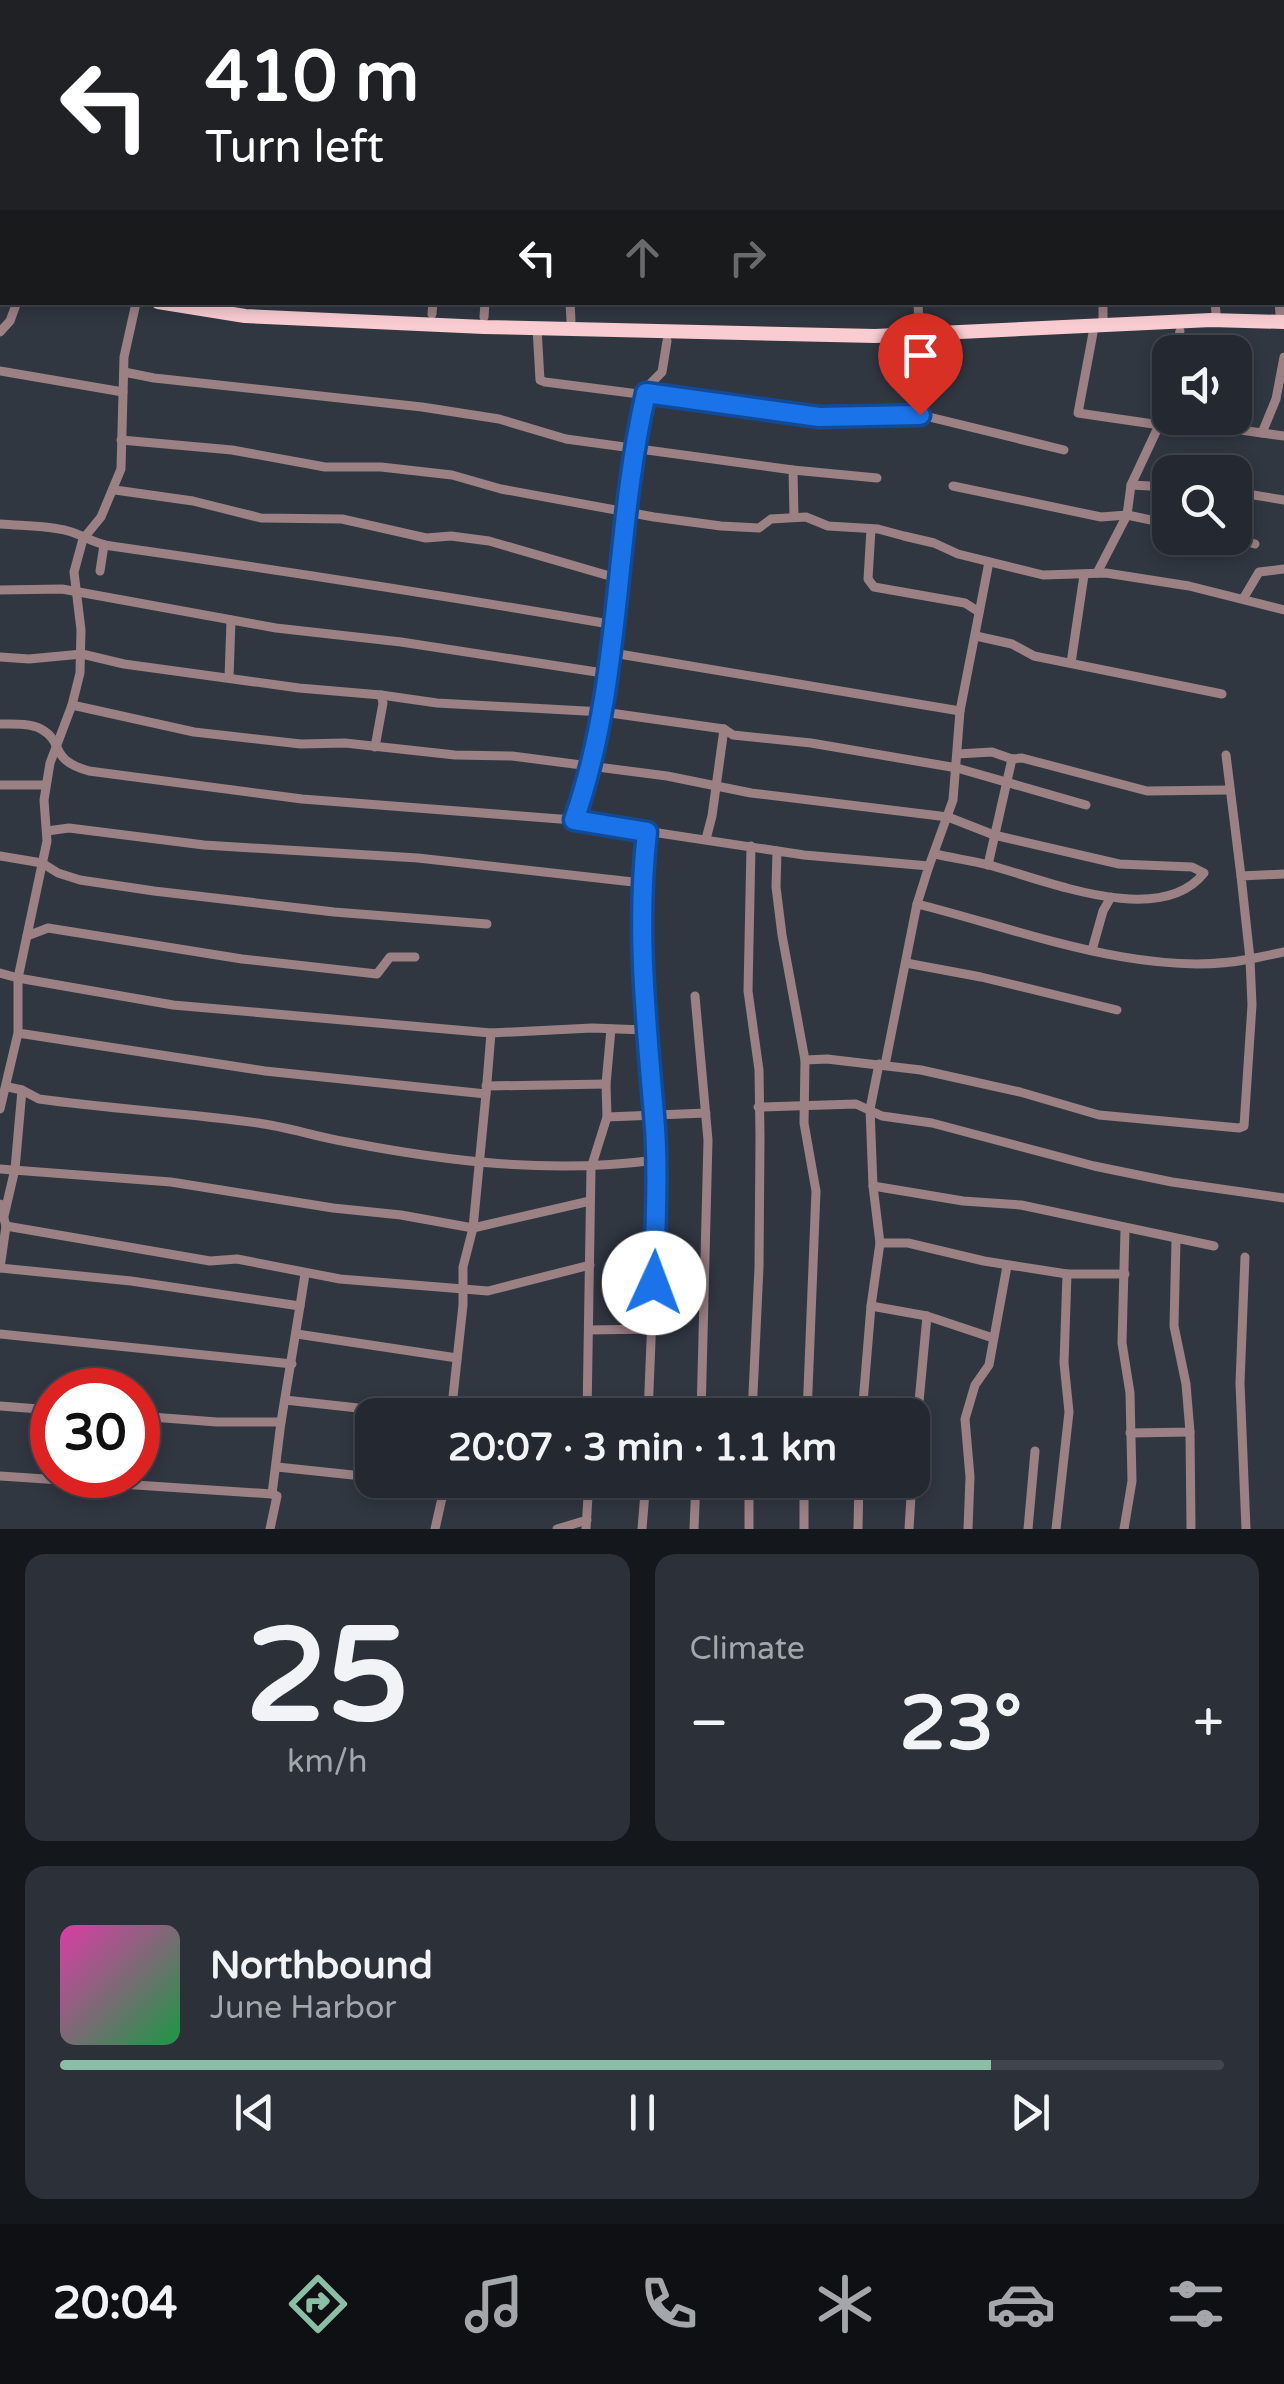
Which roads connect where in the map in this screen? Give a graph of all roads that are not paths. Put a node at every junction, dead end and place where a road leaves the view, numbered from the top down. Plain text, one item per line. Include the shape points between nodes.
1 (136, 305) edge
2 (177, 305) edge
3 (433, 305) edge
4 (485, 305) edge
5 (570, 305) edge
6 (918, 305) edge
7 (1103, 305) edge
8 (1281, 313) edge
9 (432, 314) dead end
10 (484, 317) dead end
11 (1103, 318) dead end
12 (5, 320) edge
13 (571, 322) dead end
14 (919, 327) dead end
15 (537, 328) junction
16 (1180, 331) dead end
17 (0, 332) edge
18 (1093, 334) dead end
19 (1179, 335) edge
20 (667, 341) dead end
21 (1284, 357) edge
22 (0, 371) edge
23 (124, 372) junction
24 (122, 392) junction
25 (646, 393) junction
26 (1152, 421) edge
27 (1252, 432) edge
28 (1262, 433) junction
29 (1155, 435) edge
30 (1284, 436) edge
31 (121, 440) junction
32 (635, 449) junction
33 (1064, 450) dead end
34 (793, 470) junction
35 (876, 478) dead end
36 (1131, 484) junction
37 (953, 486) dead end
38 (1152, 486) edge
39 (115, 490) junction
40 (1252, 495) edge
41 (1284, 500) edge
42 (626, 511) junction
43 (1127, 515) junction
44 (794, 516) junction
45 (1152, 520) edge
46 (0, 524) edge
47 (871, 529) junction
48 (84, 538) junction
49 (1252, 543) edge
50 (1255, 544) dead end
51 (104, 545) junction
52 (989, 562) junction
53 (1284, 569) edge
54 (100, 570) dead end
55 (1097, 573) junction
56 (1084, 575) junction
57 (620, 580) junction
58 (0, 590) edge
59 (74, 591) junction
60 (1243, 599) junction
61 (1284, 610) edge
62 (979, 612) junction
63 (231, 620) junction
64 (615, 625) junction
65 (976, 636) junction
66 (82, 654) junction
67 (613, 654) junction
68 (0, 657) edge
69 (1071, 664) junction
70 (229, 678) junction
71 (1222, 694) dead end
72 (381, 695) junction
73 (72, 706) junction
74 (960, 711) junction
75 (603, 712) junction
76 (0, 724) edge
77 (63, 726) junction
78 (724, 729) junction
79 (46, 732) junction
80 (56, 745) junction
81 (375, 746) junction
82 (957, 754) junction
83 (1226, 756) dead end
84 (1012, 759) junction
85 (592, 768) junction
86 (956, 768) junction
87 (1005, 781) junction
88 (0, 785) edge
89 (45, 785) junction
90 (717, 786) junction
91 (1230, 790) junction
92 (1086, 805) dead end
93 (948, 818) junction
94 (574, 820) junction
95 (47, 830) junction
96 (647, 832) junction
97 (994, 835) junction
98 (706, 839) junction
99 (751, 846) junction
100 (777, 851) junction
101 (935, 854) junction
102 (0, 856) edge
103 (42, 863) junction
104 (988, 865) junction
105 (929, 866) junction
106 (1284, 874) edge
107 (1241, 876) junction
108 (642, 882) junction
109 (1110, 897) junction
110 (917, 904) junction
111 (487, 924) dead end
112 (27, 936) junction
113 (1092, 950) junction
114 (1284, 952) edge
115 (416, 957) dead end
116 (1250, 959) junction
117 (906, 963) junction
118 (0, 973) edge
119 (18, 978) junction
120 (695, 996) dead end
121 (1117, 1010) dead end
122 (610, 1028) junction
123 (645, 1030) junction
124 (491, 1032) junction
125 (18, 1033) junction
126 (805, 1060) junction
127 (882, 1065) junction
128 (606, 1084) junction
129 (8, 1088) junction
130 (22, 1090) junction
131 (486, 1090) junction
132 (758, 1107) junction
133 (806, 1107) junction
134 (0, 1109) edge
135 (870, 1109) junction
136 (706, 1113) junction
137 (654, 1116) junction
138 (607, 1117) junction
139 (656, 1160) junction
140 (479, 1162) junction
141 (590, 1168) junction
142 (0, 1169) edge
143 (15, 1170) junction
144 (873, 1186) junction
145 (1284, 1198) edge
146 (590, 1201) junction
147 (0, 1204) edge
148 (5, 1221) junction
149 (473, 1228) junction
150 (1126, 1230) junction
151 (1176, 1240) junction
152 (880, 1243) junction
153 (1214, 1246) dead end
154 (1245, 1257) dead end
155 (590, 1264) junction
156 (1008, 1266) junction
157 (0, 1268) edge
158 (305, 1274) junction
159 (1067, 1274) junction
160 (1125, 1274) junction
161 (462, 1290) junction
162 (300, 1306) junction
163 (871, 1306) junction
164 (928, 1316) junction
165 (589, 1330) junction
166 (652, 1330) junction
167 (0, 1334) edge
168 (297, 1334) junction
169 (993, 1338) junction
170 (457, 1358) junction
171 (292, 1364) junction
172 (453, 1398) edge
173 (587, 1398) edge
174 (649, 1398) edge
175 (702, 1398) edge
176 (753, 1398) edge
177 (808, 1398) edge
178 (863, 1398) edge
179 (918, 1398) edge
180 (285, 1400) junction
181 (0, 1406) edge
182 (30, 1408) edge
183 (355, 1408) edge
184 (160, 1418) edge
185 (280, 1422) junction
186 (1190, 1432) junction
187 (1130, 1433) junction
188 (1035, 1451) dead end
189 (276, 1467) junction
190 (355, 1474) edge
191 (0, 1476) edge
192 (272, 1494) junction
193 (442, 1498) edge
194 (588, 1498) edge
195 (645, 1498) edge
196 (695, 1498) edge
197 (749, 1498) edge
198 (804, 1498) edge
199 (859, 1498) edge
200 (911, 1498) edge
201 (587, 1525) edge
202 (270, 1529) edge
203 (282, 1529) edge
204 (435, 1529) edge
205 (558, 1529) edge
206 (642, 1529) edge
207 (694, 1529) edge
208 (750, 1529) edge
209 (804, 1529) edge
210 (858, 1529) edge
211 (909, 1529) edge
212 (968, 1529) edge
213 (1028, 1529) edge
214 (1056, 1529) edge
215 (1124, 1529) edge
216 (1191, 1529) edge
217 (1246, 1529) edge

1 - 23 street
2 - 15 main road via 245,316
3 - 9 street
4 - 10 street
5 - 13 street
6 - 14 street
7 - 11 street
8 - 15 main road via 875,336
12 - 17 street
15 - 25 street via 540,380
16 - 19 street
18 - 26 street via 1078,413
20 - 25 street via 662,372
21 - 28 street
22 - 24 street
23 - 24 street
23 - 32 street via 461,413
24 - 31 street
25 - 32 street
25 - 33 street via 819,417 920,415
27 - 28 street
28 - 30 street
29 - 36 street
31 - 39 street
31 - 42 street via 325,467 452,475
32 - 34 street
32 - 42 street
34 - 35 street
34 - 44 street
36 - 38 street
36 - 43 street
37 - 43 street via 1101,517
39 - 48 street
39 - 57 street via 261,518 342,519 426,538 490,541
40 - 41 street
42 - 44 street via 759,528
42 - 57 street
43 - 45 street
43 - 55 street
44 - 47 street
46 - 48 street
47 - 52 street
47 - 62 street via 868,580 874,587 965,603
48 - 51 street
48 - 59 street
49 - 50 street
51 - 54 street
51 - 64 street
52 - 56 street via 1042,575
52 - 62 street
53 - 60 street via 1260,572
55 - 56 street
55 - 60 street
56 - 69 street
57 - 64 street
58 - 59 street
59 - 63 street
59 - 66 street
60 - 61 street
62 - 65 street
63 - 67 street via 603,673
63 - 70 street
64 - 67 street
65 - 69 street
65 - 74 street
66 - 68 street
66 - 70 street
66 - 73 street
67 - 74 street
67 - 75 street
69 - 71 street
70 - 72 street
72 - 75 street
72 - 81 street
73 - 77 street
73 - 81 street via 194,732
74 - 82 street
75 - 78 street
75 - 85 street
76 - 79 street
77 - 79 street
77 - 80 street
78 - 86 street
78 - 90 street
79 - 80 street
80 - 89 street
80 - 94 street via 64,762 89,771 302,799
81 - 85 street
82 - 84 street via 992,752
82 - 86 street
83 - 91 street
84 - 87 street
84 - 91 street via 1147,791
85 - 90 street
85 - 94 street
86 - 87 street
86 - 93 street
87 - 92 street
87 - 97 street
88 - 89 street
89 - 95 street
90 - 93 street
90 - 98 street
91 - 107 street
93 - 97 street
93 - 101 street
94 - 96 street
95 - 103 street
95 - 108 street
96 - 98 street
96 - 108 street
97 - 104 street
97 - 109 street via 1120,864 1204,873 1181,893 1163,898
98 - 99 street
99 - 100 street
99 - 132 street via 748,991
100 - 105 street
100 - 126 street via 782,935
101 - 104 street
101 - 105 street
102 - 103 street
103 - 111 street via 80,880 154,891
103 - 112 street
104 - 109 street
105 - 110 street
106 - 107 street
107 - 116 street
108 - 123 street
109 - 113 street
110 - 113 street
110 - 117 street
112 - 115 street via 48,928 377,974 390,957
112 - 119 street
113 - 116 street via 1180,962
114 - 116 street
116 - 127 street via 1242,1128 1098,1115
117 - 121 street
117 - 127 street
118 - 119 street
119 - 124 street via 173,1006
119 - 125 street
120 - 136 street
122 - 123 street
122 - 124 street
122 - 128 street
123 - 137 street
124 - 131 street
125 - 129 street
125 - 131 street via 265,1071
126 - 127 street
126 - 133 street
127 - 135 street
128 - 131 street
128 - 138 street
129 - 130 street
129 - 134 street
130 - 140 street via 39,1099 263,1123
130 - 143 street
131 - 140 street
132 - 133 street
132 - 176 street
133 - 135 street
133 - 177 street via 816,1191
135 - 144 street
135 - 145 street via 1136,1175
136 - 137 street
136 - 175 street
137 - 138 street
137 - 139 street
138 - 141 street
139 - 141 street
139 - 166 street
140 - 141 street
140 - 149 street
141 - 146 street
142 - 143 street
143 - 148 street
143 - 149 street via 172,1182
144 - 150 street via 1022,1205
144 - 152 street
146 - 149 street
146 - 155 street
147 - 148 street
148 - 157 street
148 - 158 street
149 - 161 street
150 - 151 street
150 - 160 street
151 - 153 street
151 - 186 street via 1174,1326
152 - 156 street
152 - 163 street
154 - 217 street via 1240,1383
155 - 161 street via 488,1291
155 - 165 street
156 - 159 street
156 - 169 street
157 - 162 street
158 - 161 street
158 - 162 street
159 - 160 street
159 - 214 street via 1069,1412
160 - 187 street via 1122,1344
161 - 170 street
162 - 168 street
163 - 164 street
163 - 178 street
164 - 169 street
164 - 179 street
165 - 166 street
165 - 173 street
166 - 174 street
167 - 171 street
168 - 170 street
168 - 171 street
169 - 212 street via 989,1365 965,1419
170 - 172 street
171 - 180 street
180 - 183 street
180 - 185 street
181 - 182 street
184 - 185 street
185 - 189 street
186 - 187 street
186 - 216 street
187 - 215 street
188 - 213 street
189 - 190 street
189 - 192 street
191 - 192 street
192 - 202 street via 277,1496
193 - 204 street
194 - 201 street
195 - 206 street
196 - 207 street
197 - 208 street
198 - 209 street
199 - 210 street
200 - 211 street
201 - 205 street
202 - 203 street

